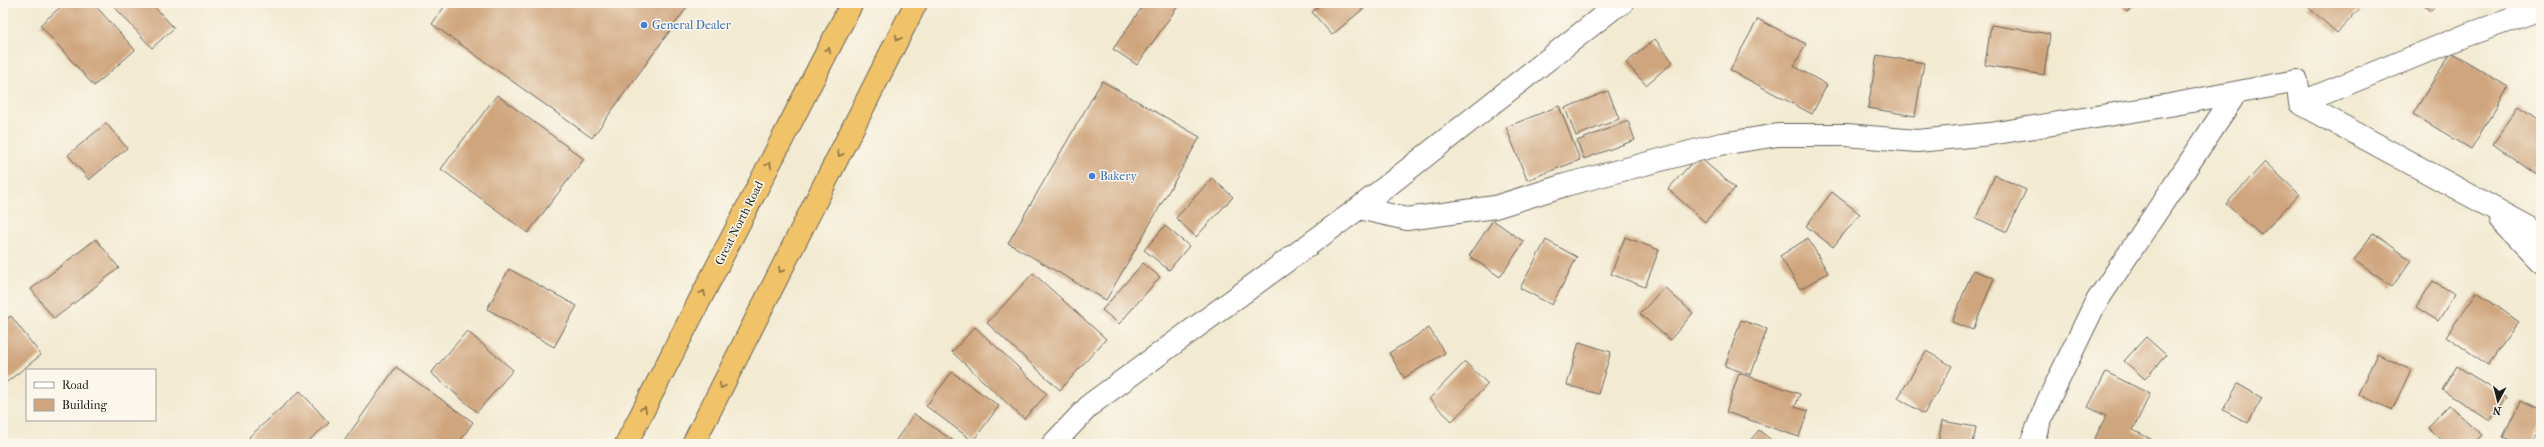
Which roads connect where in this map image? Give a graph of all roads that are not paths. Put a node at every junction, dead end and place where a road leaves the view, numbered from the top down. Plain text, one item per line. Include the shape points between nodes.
1 (852, 3) edge
2 (916, 3) edge
3 (1622, 3) edge
4 (2541, 9) edge
5 (2236, 93) junction
6 (2300, 103) junction
7 (2488, 206) junction
8 (1358, 208) junction
9 (2541, 234) edge
10 (2541, 262) edge
11 (626, 444) edge
12 (693, 444) edge
13 (1053, 444) edge
14 (2031, 444) edge

11 -> 1 highway, Great North Road
2 -> 12 highway
3 - 8 street
4 - 6 street via 2467,35
5 - 6 street via 2297,81
5 - 8 street via 1990,134 1916,141 1846,135 1778,135 1721,144 1565,185 1495,207 1408,219
5 - 14 street via 2095,304 2048,401
6 - 7 street
7 - 9 street
7 - 10 street
8 - 13 street via 1091,404

